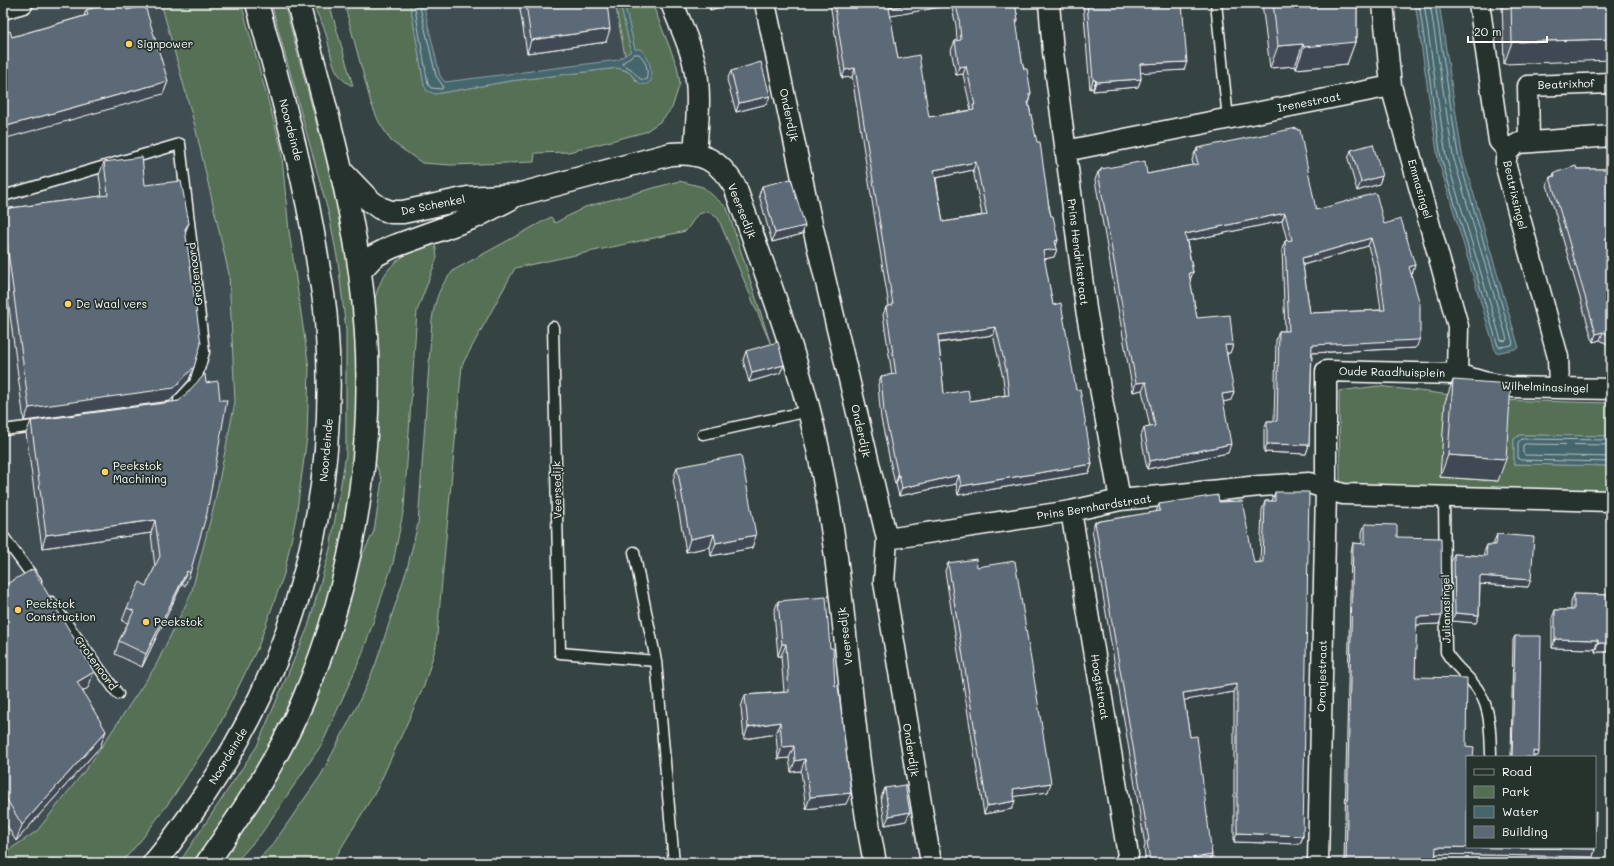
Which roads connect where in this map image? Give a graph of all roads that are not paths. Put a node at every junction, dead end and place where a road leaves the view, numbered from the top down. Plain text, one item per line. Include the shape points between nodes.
1 (23, 3) edge
2 (257, 3) edge
3 (298, 3) edge
4 (672, 3) edge
5 (765, 3) edge
6 (1049, 3) edge
7 (1216, 3) edge
8 (1383, 3) edge
9 (1478, 3) edge
10 (3, 9) edge
11 (1611, 83) edge
12 (1391, 86) junction
13 (1228, 119) junction
14 (1611, 136) edge
15 (1529, 141) junction
16 (1065, 151) junction
17 (1508, 151) junction
18 (694, 155) junction
19 (341, 171) junction
20 (517, 195) junction
21 (3, 196) edge
22 (360, 271) junction
23 (553, 327) dead end
24 (1457, 374) junction
25 (1560, 388) junction
26 (1611, 389) edge
27 (173, 407) edge
28 (808, 411) junction
29 (50, 424) edge
30 (3, 430) edge
31 (703, 434) dead end
32 (1326, 490) junction
33 (1444, 498) junction
34 (1120, 500) junction
35 (1611, 501) edge
36 (1071, 511) junction
37 (3, 536) edge
38 (887, 539) junction
39 (634, 552) dead end
40 (656, 661) junction
41 (118, 694) dead end
42 (1491, 754) dead end
43 (154, 863) edge
44 (207, 863) edge
45 (674, 863) edge
46 (875, 863) edge
47 (931, 863) edge
48 (1125, 863) edge
49 (1318, 863) edge

1 - 10 street
2 - 43 main road, Noordeinde via 299,158 314,233 326,318 330,396 322,493 306,574 284,639 254,713 223,768 171,844
3 - 19 main road
4 - 18 main road via 694,61 698,86
5 - 38 street, Onderdijk via 809,210
6 - 16 street, Prins Hendrikstraat
7 - 13 lane
8 - 12 street, Emmasingel
9 - 17 street, Beatrixsingel via 1499,141
11 - 15 street, Beatrixhof via 1528,86
12 - 13 street, Irenestraat
12 - 24 street, Emmasingel via 1458,326
13 - 16 street, Irenestraat
14 - 15 street
15 - 17 street via 1519,142
16 - 34 street, Prins Hendrikstraat via 1086,309
17 - 25 street, Beatrixsingel via 1506,167 1558,358
18 - 20 main road, De Schenkel via 684,152 662,156
18 - 28 main road, Veersedijk via 711,159 719,165 735,187 771,287 798,370
19 - 20 main road, De Schenkel via 369,200 391,212 404,212 468,198
19 - 22 main road
20 - 22 main road, De Schenkel via 475,217 392,247 374,256
21 - 27 lane, Grotenoord via 180,144 204,352 195,384
22 - 44 main road via 366,321 368,410 365,455 345,575 329,630 301,704 268,770
23 - 40 lane, Veersedijk via 560,653
24 - 25 street, Wilhelminasingel via 1504,386
24 - 32 street, Oude Raadhuisplein via 1326,371
25 - 26 street, Wilhelminasingel
28 - 31 lane
28 - 46 main road, Veersedijk via 818,449 832,532 860,768
29 - 30 lane
32 - 33 street via 1343,494
32 - 34 street, Prins Bernhardstraat via 1308,484
32 - 49 street, Oranjestraat
33 - 35 street
33 - 42 lane, Julianasingel via 1446,652 1485,700 1489,714
34 - 36 street, Prins Bernhardstraat
36 - 38 street, Prins Bernhardstraat
36 - 48 street, Hoogtstraat via 1128,855
37 - 41 lane, Grotenoord
38 - 47 street, Onderdijk via 884,582
39 - 40 lane
40 - 45 lane

